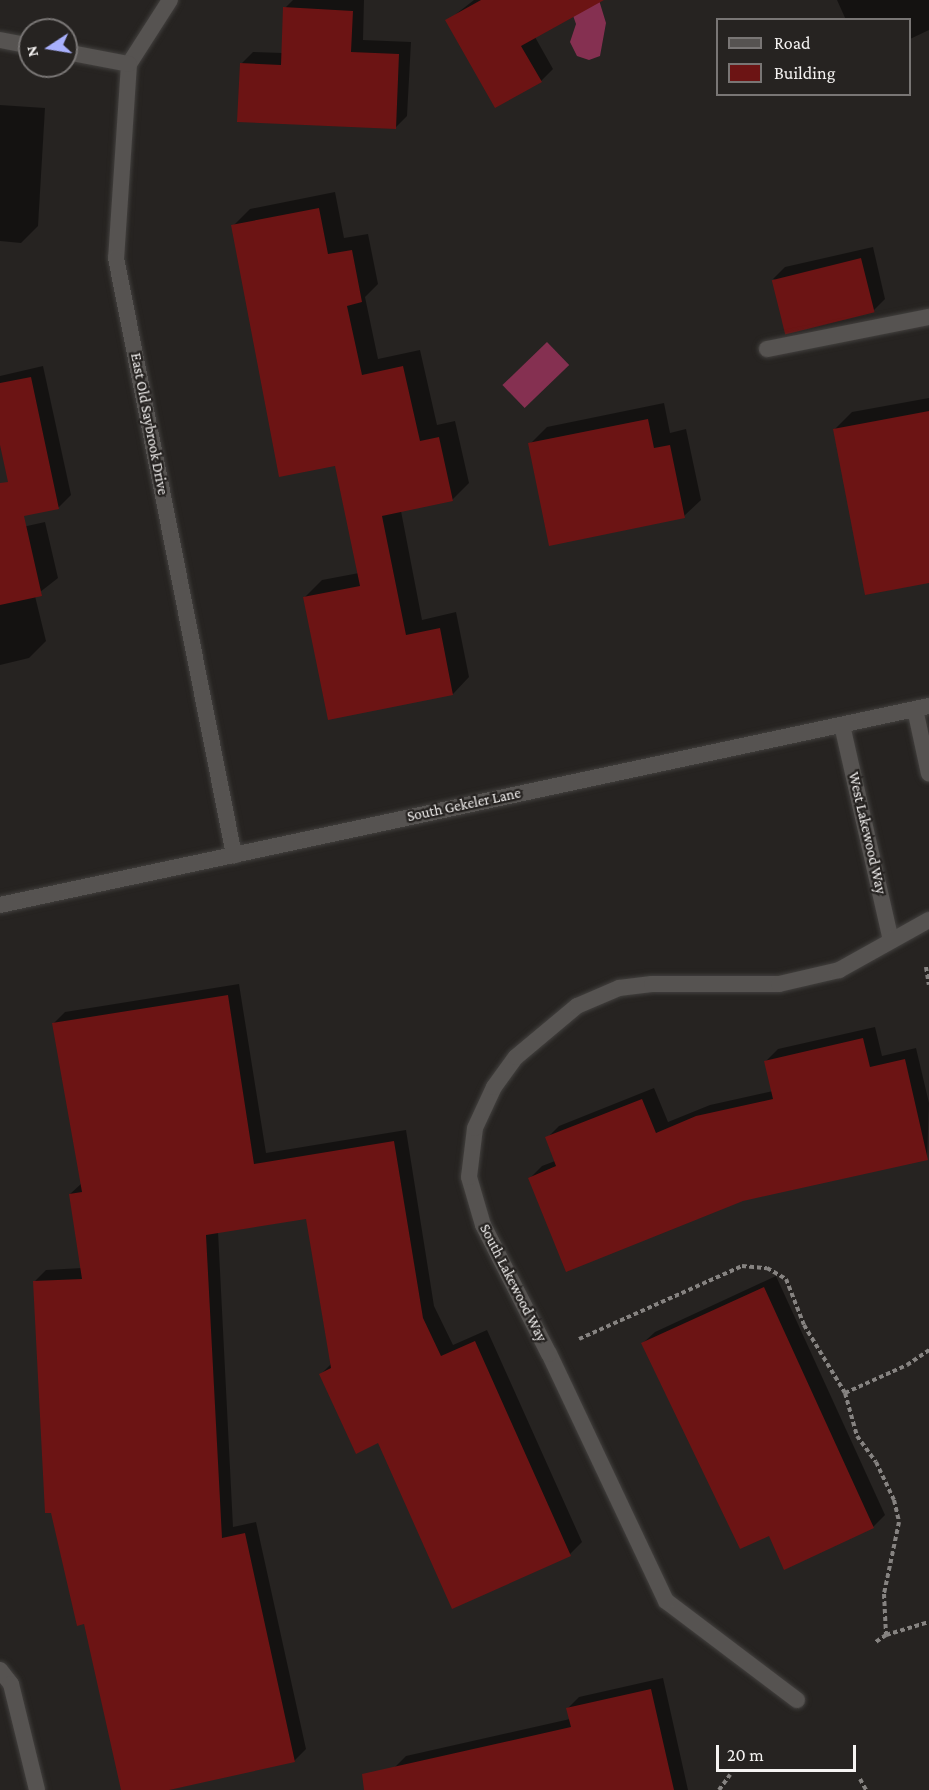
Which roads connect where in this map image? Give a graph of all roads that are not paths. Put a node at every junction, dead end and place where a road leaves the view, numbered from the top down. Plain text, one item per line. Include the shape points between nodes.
1 (170, 0) edge
2 (0, 40) edge
3 (18, 44) edge
4 (78, 54) edge
5 (129, 64) junction
6 (929, 317) edge
7 (767, 349) dead end
8 (922, 708) edge
9 (842, 725) junction
10 (929, 774) edge
11 (234, 855) junction
12 (0, 905) edge
13 (929, 920) edge
14 (891, 940) junction
15 (0, 1670) edge
16 (797, 1700) dead end
17 (37, 1790) edge

1 - 5 street, East Old Saybrook Drive
2 - 3 street
4 - 5 street
5 - 11 street, East Old Saybrook Drive via 116,258
6 - 7 street
8 - 9 street, South Gekeler Lane
8 - 10 street
9 - 11 street, South Gekeler Lane
9 - 14 street, West Lakewood Way
11 - 12 street, South Gekeler Lane
13 - 14 street, South Lakewood Way
14 - 16 street, South Lakewood Way via 839,970 779,984 652,984 619,988 577,1006 516,1057 494,1087 475,1128 470,1177 483,1225 549,1353 666,1600
15 - 17 street via 10,1684

